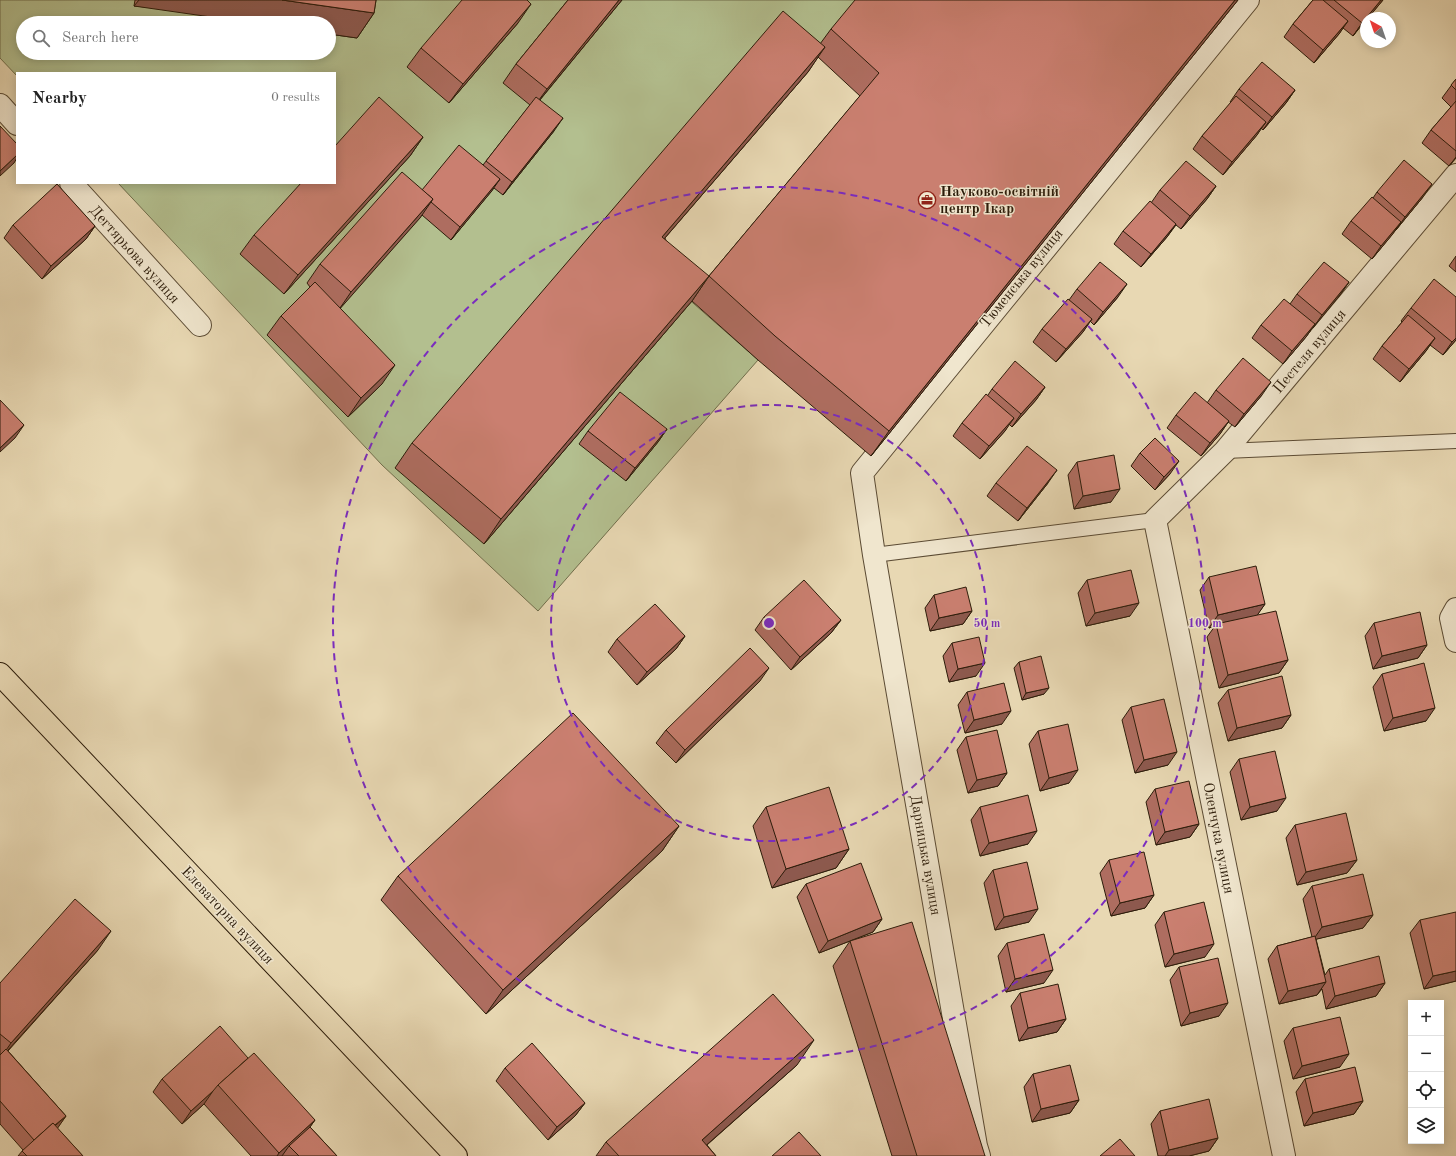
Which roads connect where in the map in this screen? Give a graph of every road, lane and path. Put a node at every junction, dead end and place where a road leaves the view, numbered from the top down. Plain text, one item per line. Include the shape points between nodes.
1 (1248, 0) edge
2 (0, 106) edge
3 (16, 123) edge
4 (1456, 175) edge
5 (71, 184) edge
6 (200, 325) dead end
7 (1456, 441) edge
8 (1225, 451) junction
9 (1155, 520) junction
10 (874, 555) junction
11 (1456, 609) edge
12 (1456, 641) edge
13 (0, 674) edge
14 (456, 1156) edge
15 (979, 1156) edge
16 (1284, 1156) edge

1 - 10 street, Тюменська вулиця via 862,473
2 - 3 street
4 - 8 street, Пестеля вулиця
5 - 6 street, Дегтярьова вулиця
7 - 8 lane
8 - 9 street, Пестеля вулиця
9 - 10 lane
9 - 16 street, Оленчука вулиця
10 - 15 street, Дарницька вулиця
11 - 12 street via 1451,618
13 - 14 main road, Елеваторна вулиця

